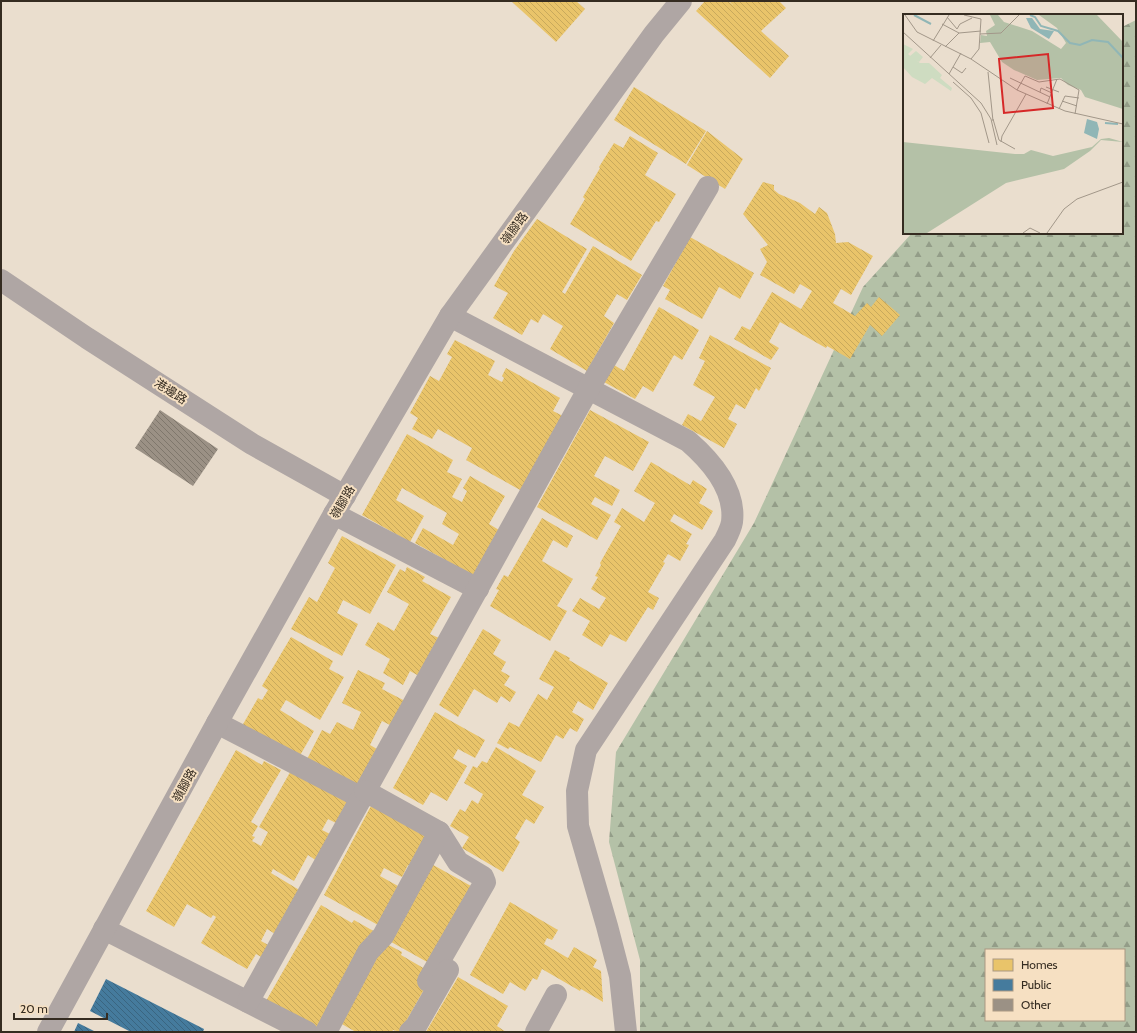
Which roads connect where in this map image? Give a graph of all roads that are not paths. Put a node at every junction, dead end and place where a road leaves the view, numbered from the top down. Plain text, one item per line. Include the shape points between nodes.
1 (681, 1) edge
2 (708, 187) dead end
3 (1, 280) edge
4 (450, 316) junction
5 (589, 388) junction
6 (345, 496) junction
7 (334, 514) junction
8 (478, 588) junction
9 (217, 723) junction
10 (363, 795) junction
11 (439, 832) junction
12 (104, 930) junction
13 (465, 940) dead end
14 (428, 981) dead end
15 (556, 995) dead end
16 (248, 1002) junction
17 (48, 1032) edge
18 (307, 1032) edge
19 (326, 1032) edge
20 (410, 1032) edge
21 (536, 1032) edge
22 (626, 1032) edge

1 - 4 street, 嶺腳路 via 654,34
2 - 5 street
3 - 6 street, 港邊路 via 252,444
4 - 5 street
4 - 6 street, 嶺腳路
5 - 8 street
5 - 22 street via 688,441 704,455 718,474 728,490 732,505 732,523 725,540 586,750 577,791 578,826 620,976
6 - 7 street, 嶺腳路
7 - 8 street
7 - 9 street, 嶺腳路
8 - 10 street
9 - 10 street
9 - 12 street, 嶺腳路
10 - 11 street
10 - 16 street
11 - 14 street via 458,862 483,876 485,882
11 - 19 street via 384,936 368,952
12 - 16 street
12 - 17 street, 嶺腳路
13 - 20 street via 416,1026
15 - 21 street
16 - 18 street

